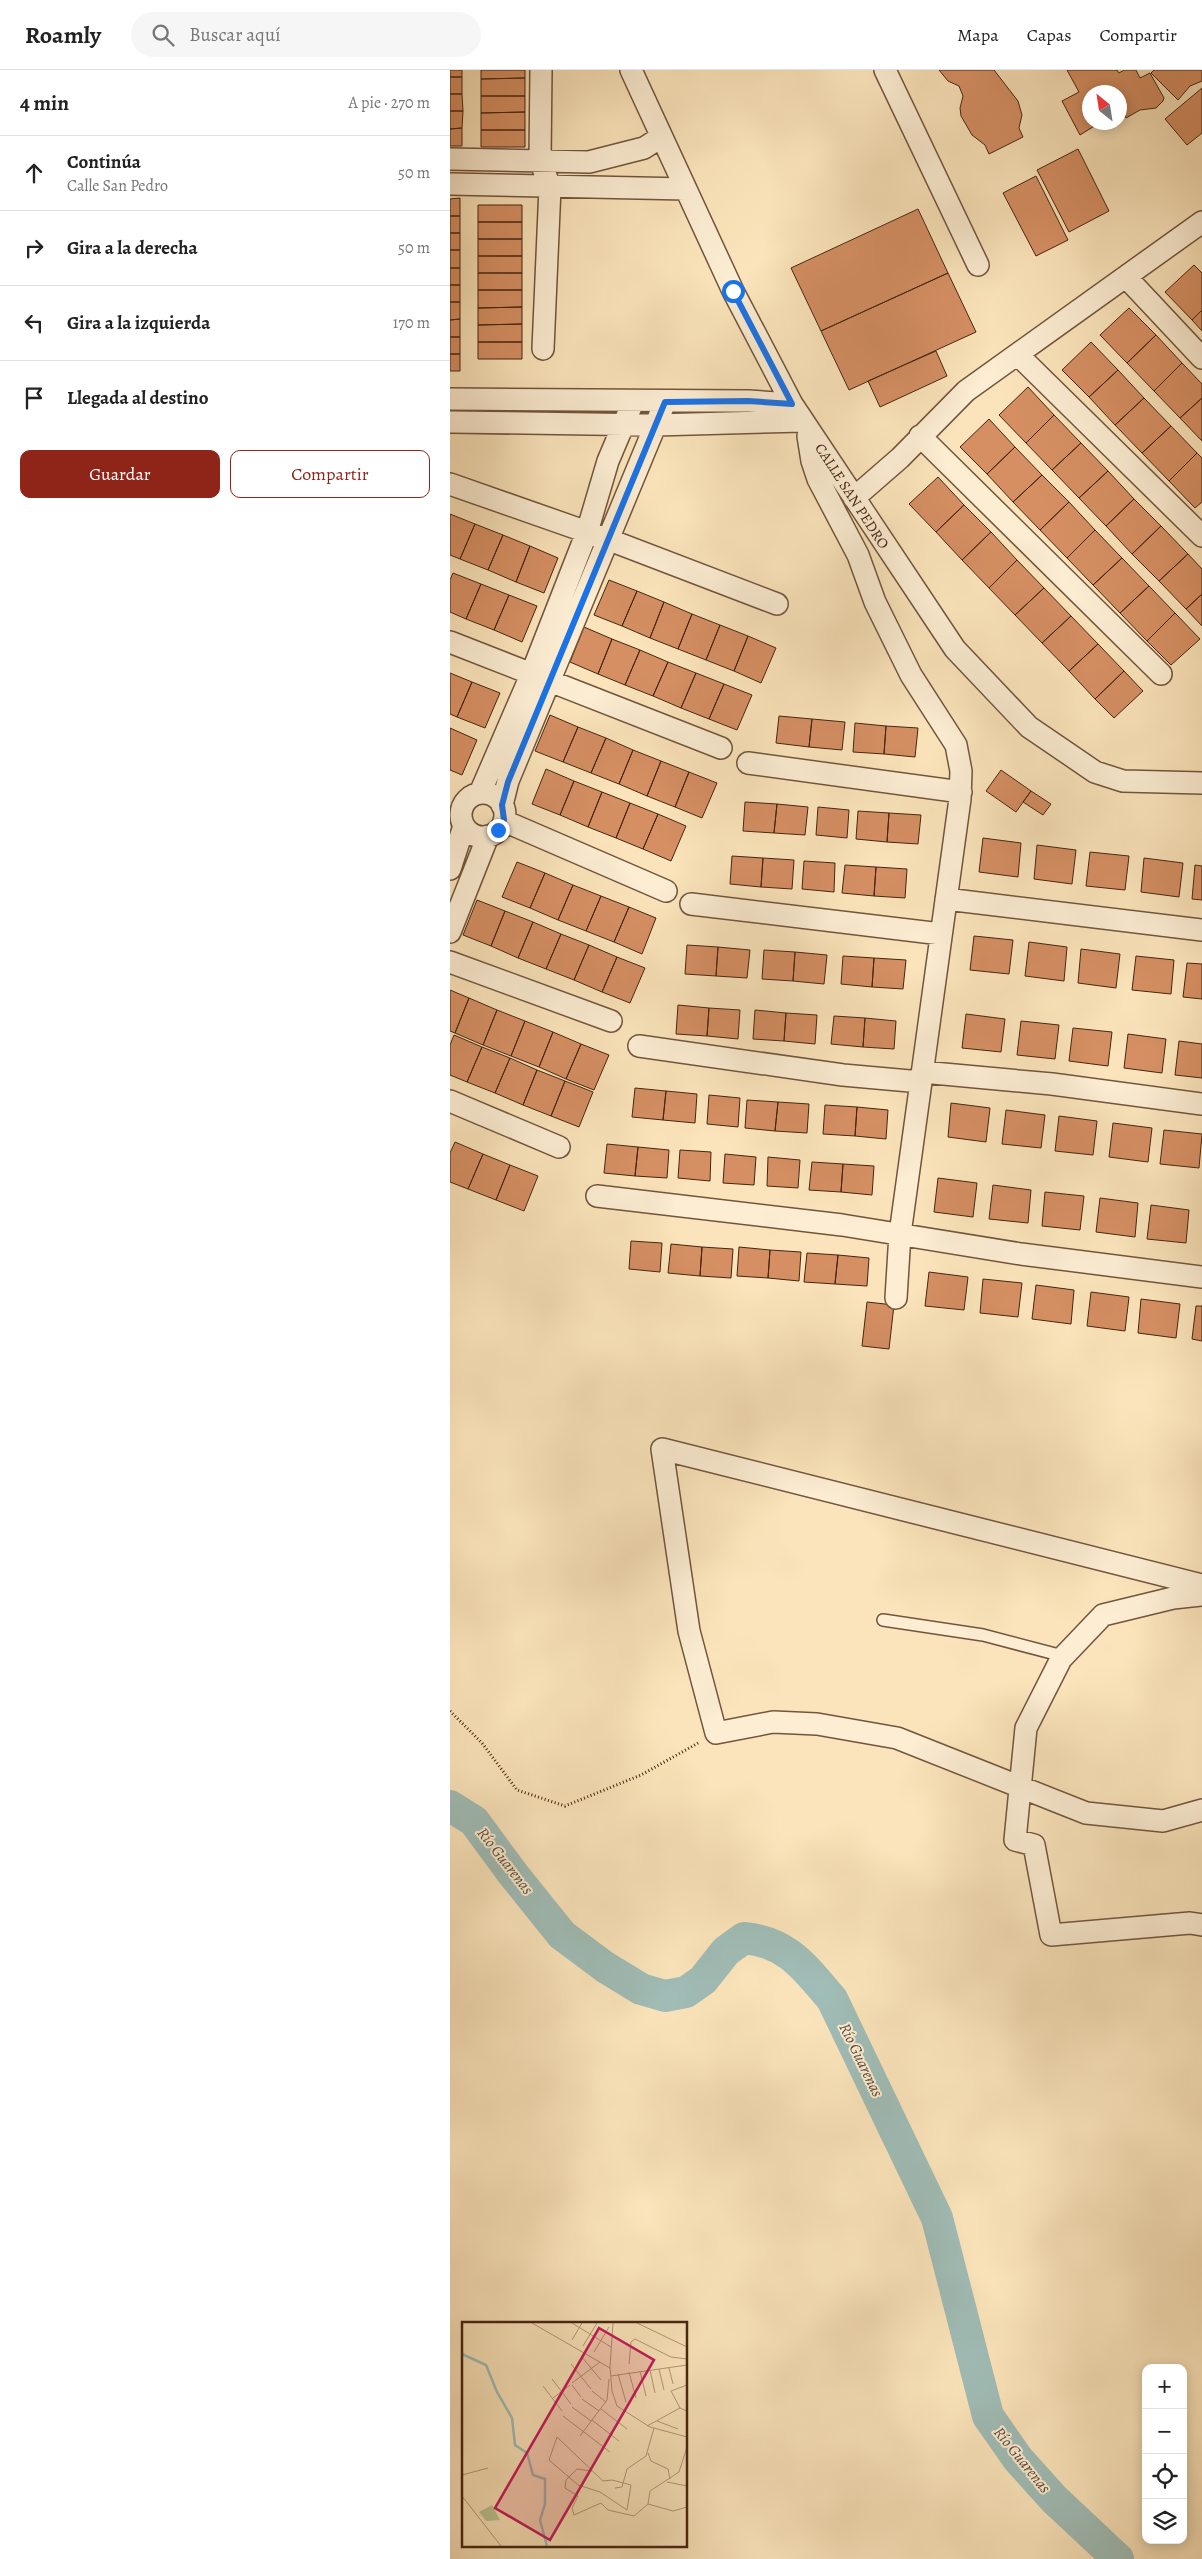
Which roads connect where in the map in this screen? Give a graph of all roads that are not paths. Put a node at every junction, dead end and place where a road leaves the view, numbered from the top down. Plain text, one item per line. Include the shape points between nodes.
1 (541, 70) edge
2 (631, 70) edge
3 (885, 70) edge
4 (661, 137) junction
5 (450, 159) edge
6 (540, 160) junction
7 (450, 184) edge
8 (550, 187) junction
9 (686, 189) junction
10 (1202, 222) edge
11 (978, 265) dead end
12 (1126, 277) junction
13 (543, 349) dead end
14 (1018, 354) junction
15 (1202, 358) edge
16 (450, 399) edge
17 (633, 402) junction
18 (665, 402) junction
19 (802, 419) junction
20 (450, 422) edge
21 (623, 424) junction
22 (656, 425) junction
23 (920, 436) junction
24 (450, 484) edge
25 (854, 498) junction
26 (587, 532) junction
27 (1202, 536) edge
28 (607, 539) junction
29 (777, 604) dead end
30 (450, 642) edge
31 (1161, 674) dead end
32 (541, 679) junction
33 (720, 748) dead end
34 (748, 763) dead end
35 (1202, 784) edge
36 (961, 792) junction
37 (464, 799) edge
38 (503, 813) junction
39 (464, 826) junction
40 (488, 836) junction
41 (450, 869) edge
42 (666, 891) dead end
43 (946, 899) junction
44 (691, 904) dead end
45 (1202, 930) edge
46 (450, 932) edge
47 (941, 934) junction
48 (450, 962) edge
49 (611, 1021) dead end
50 (639, 1046) dead end
51 (921, 1077) junction
52 (450, 1101) edge
53 (1202, 1104) edge
54 (559, 1147) dead end
55 (597, 1196) dead end
56 (900, 1234) junction
57 (1202, 1277) edge
58 (896, 1298) dead end
59 (1202, 1585) edge
60 (1202, 1595) edge
61 (883, 1620) dead end
62 (1063, 1656) junction
63 (1019, 1788) junction
64 (1202, 1810) edge
65 (1202, 1926) edge

1 - 6 street
2 - 4 street, CALLE SAN PEDRO
3 - 11 street
4 - 6 street via 644,148 589,162
4 - 9 street, CALLE SAN PEDRO
5 - 6 street
6 - 8 street
7 - 8 street
8 - 9 street
8 - 13 street
9 - 19 street, CALLE SAN PEDRO via 733,291
10 - 12 street
12 - 14 street
12 - 15 street
14 - 23 street via 966,391
14 - 27 street
16 - 17 street
17 - 18 street
17 - 21 street
18 - 19 street via 748,401
18 - 22 street
19 - 22 street
19 - 25 street, CALLE SAN PEDRO
19 - 36 street via 818,478 858,555 875,602 911,675 956,745
20 - 21 street
21 - 22 street
21 - 26 street via 608,461
22 - 28 street
23 - 25 street
23 - 31 street
24 - 26 street
25 - 35 street, CALLE SAN PEDRO via 955,649 1029,727 1095,772 1123,781
26 - 28 street
26 - 32 street
28 - 29 street
28 - 32 street
30 - 32 street
32 - 33 street
32 - 37 street
32 - 38 street via 508,782
34 - 36 street
36 - 43 street
37 - 38 street via 493,795
37 - 39 street via 461,812
38 - 40 street via 498,830
38 - 42 street
39 - 40 street via 474,835
39 - 41 street
40 - 46 street
43 - 45 street
43 - 47 street
44 - 47 street
47 - 51 street
48 - 49 street
50 - 51 street via 843,1075
51 - 53 street via 1052,1084
51 - 56 street
52 - 54 street
55 - 56 street
56 - 57 street via 1021,1254
56 - 58 street
59 - 63 street via 662,1449 689,1631 716,1732 773,1722 817,1724 897,1738
60 - 62 street via 1173,1598 1103,1615
61 - 62 lane via 983,1635
62 - 63 street via 1026,1728
63 - 64 street via 1086,1813 1163,1821
63 - 65 street via 1015,1840 1034,1846 1052,1935 1190,1923

